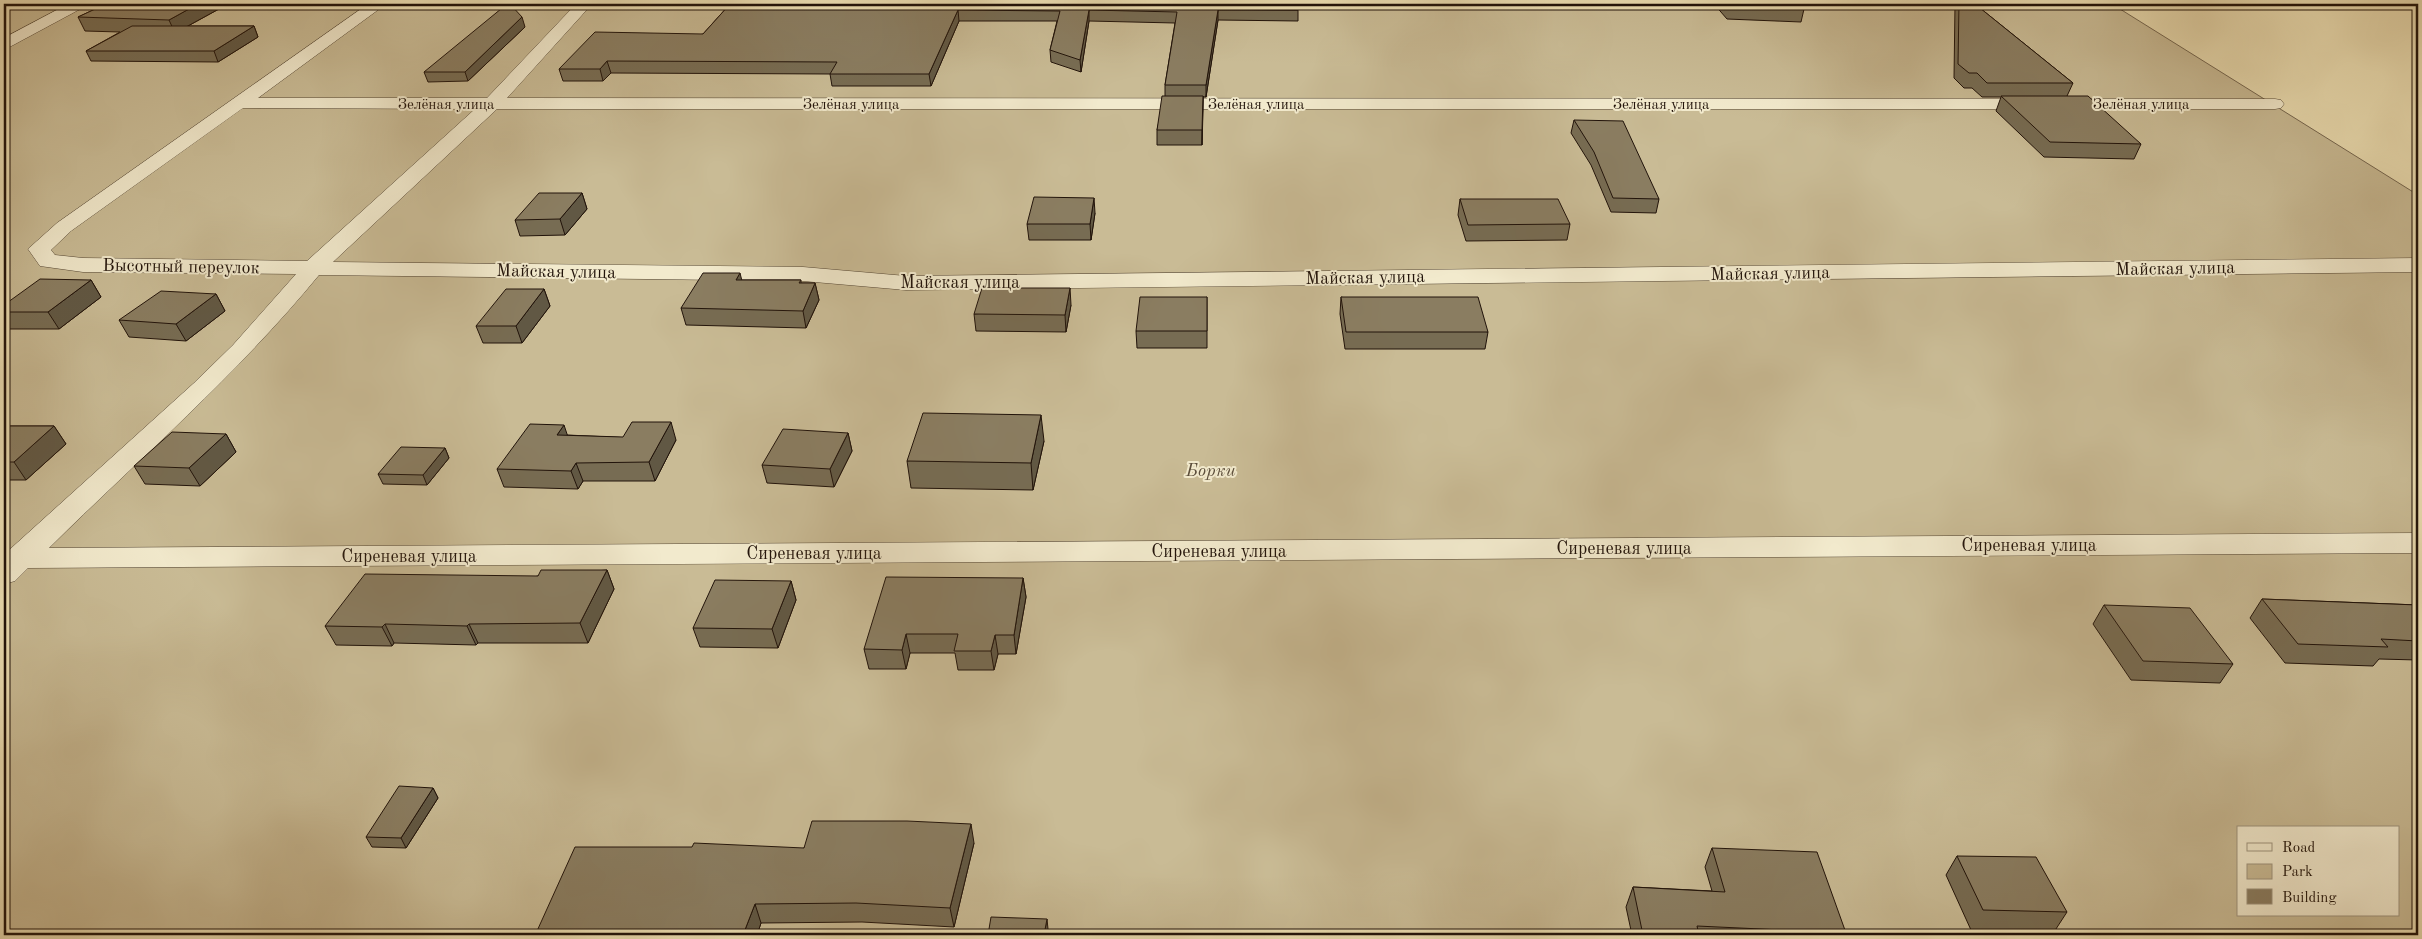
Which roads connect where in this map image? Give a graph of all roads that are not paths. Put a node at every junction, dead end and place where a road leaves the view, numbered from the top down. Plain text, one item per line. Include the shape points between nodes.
1 (79, 4) edge
2 (378, 4) edge
3 (584, 4) edge
4 (4, 45) edge
5 (237, 104) junction
6 (491, 104) junction
7 (2276, 104) dead end
8 (2418, 264) edge
9 (313, 268) junction
10 (2418, 543) edge
11 (12, 566) edge

1 - 4 street
2 - 5 street, Высотный переулок
3 - 6 street
5 - 6 street, Зелёная улица
5 - 9 street, Высотный переулок via 64,227 39,249 48,261 83,265
6 - 7 street, Зелёная улица
6 - 9 street
8 - 9 street, Майская улица via 906,283 803,274
9 - 11 street via 277,312 207,386
10 - 11 street, Сиреневая улица

